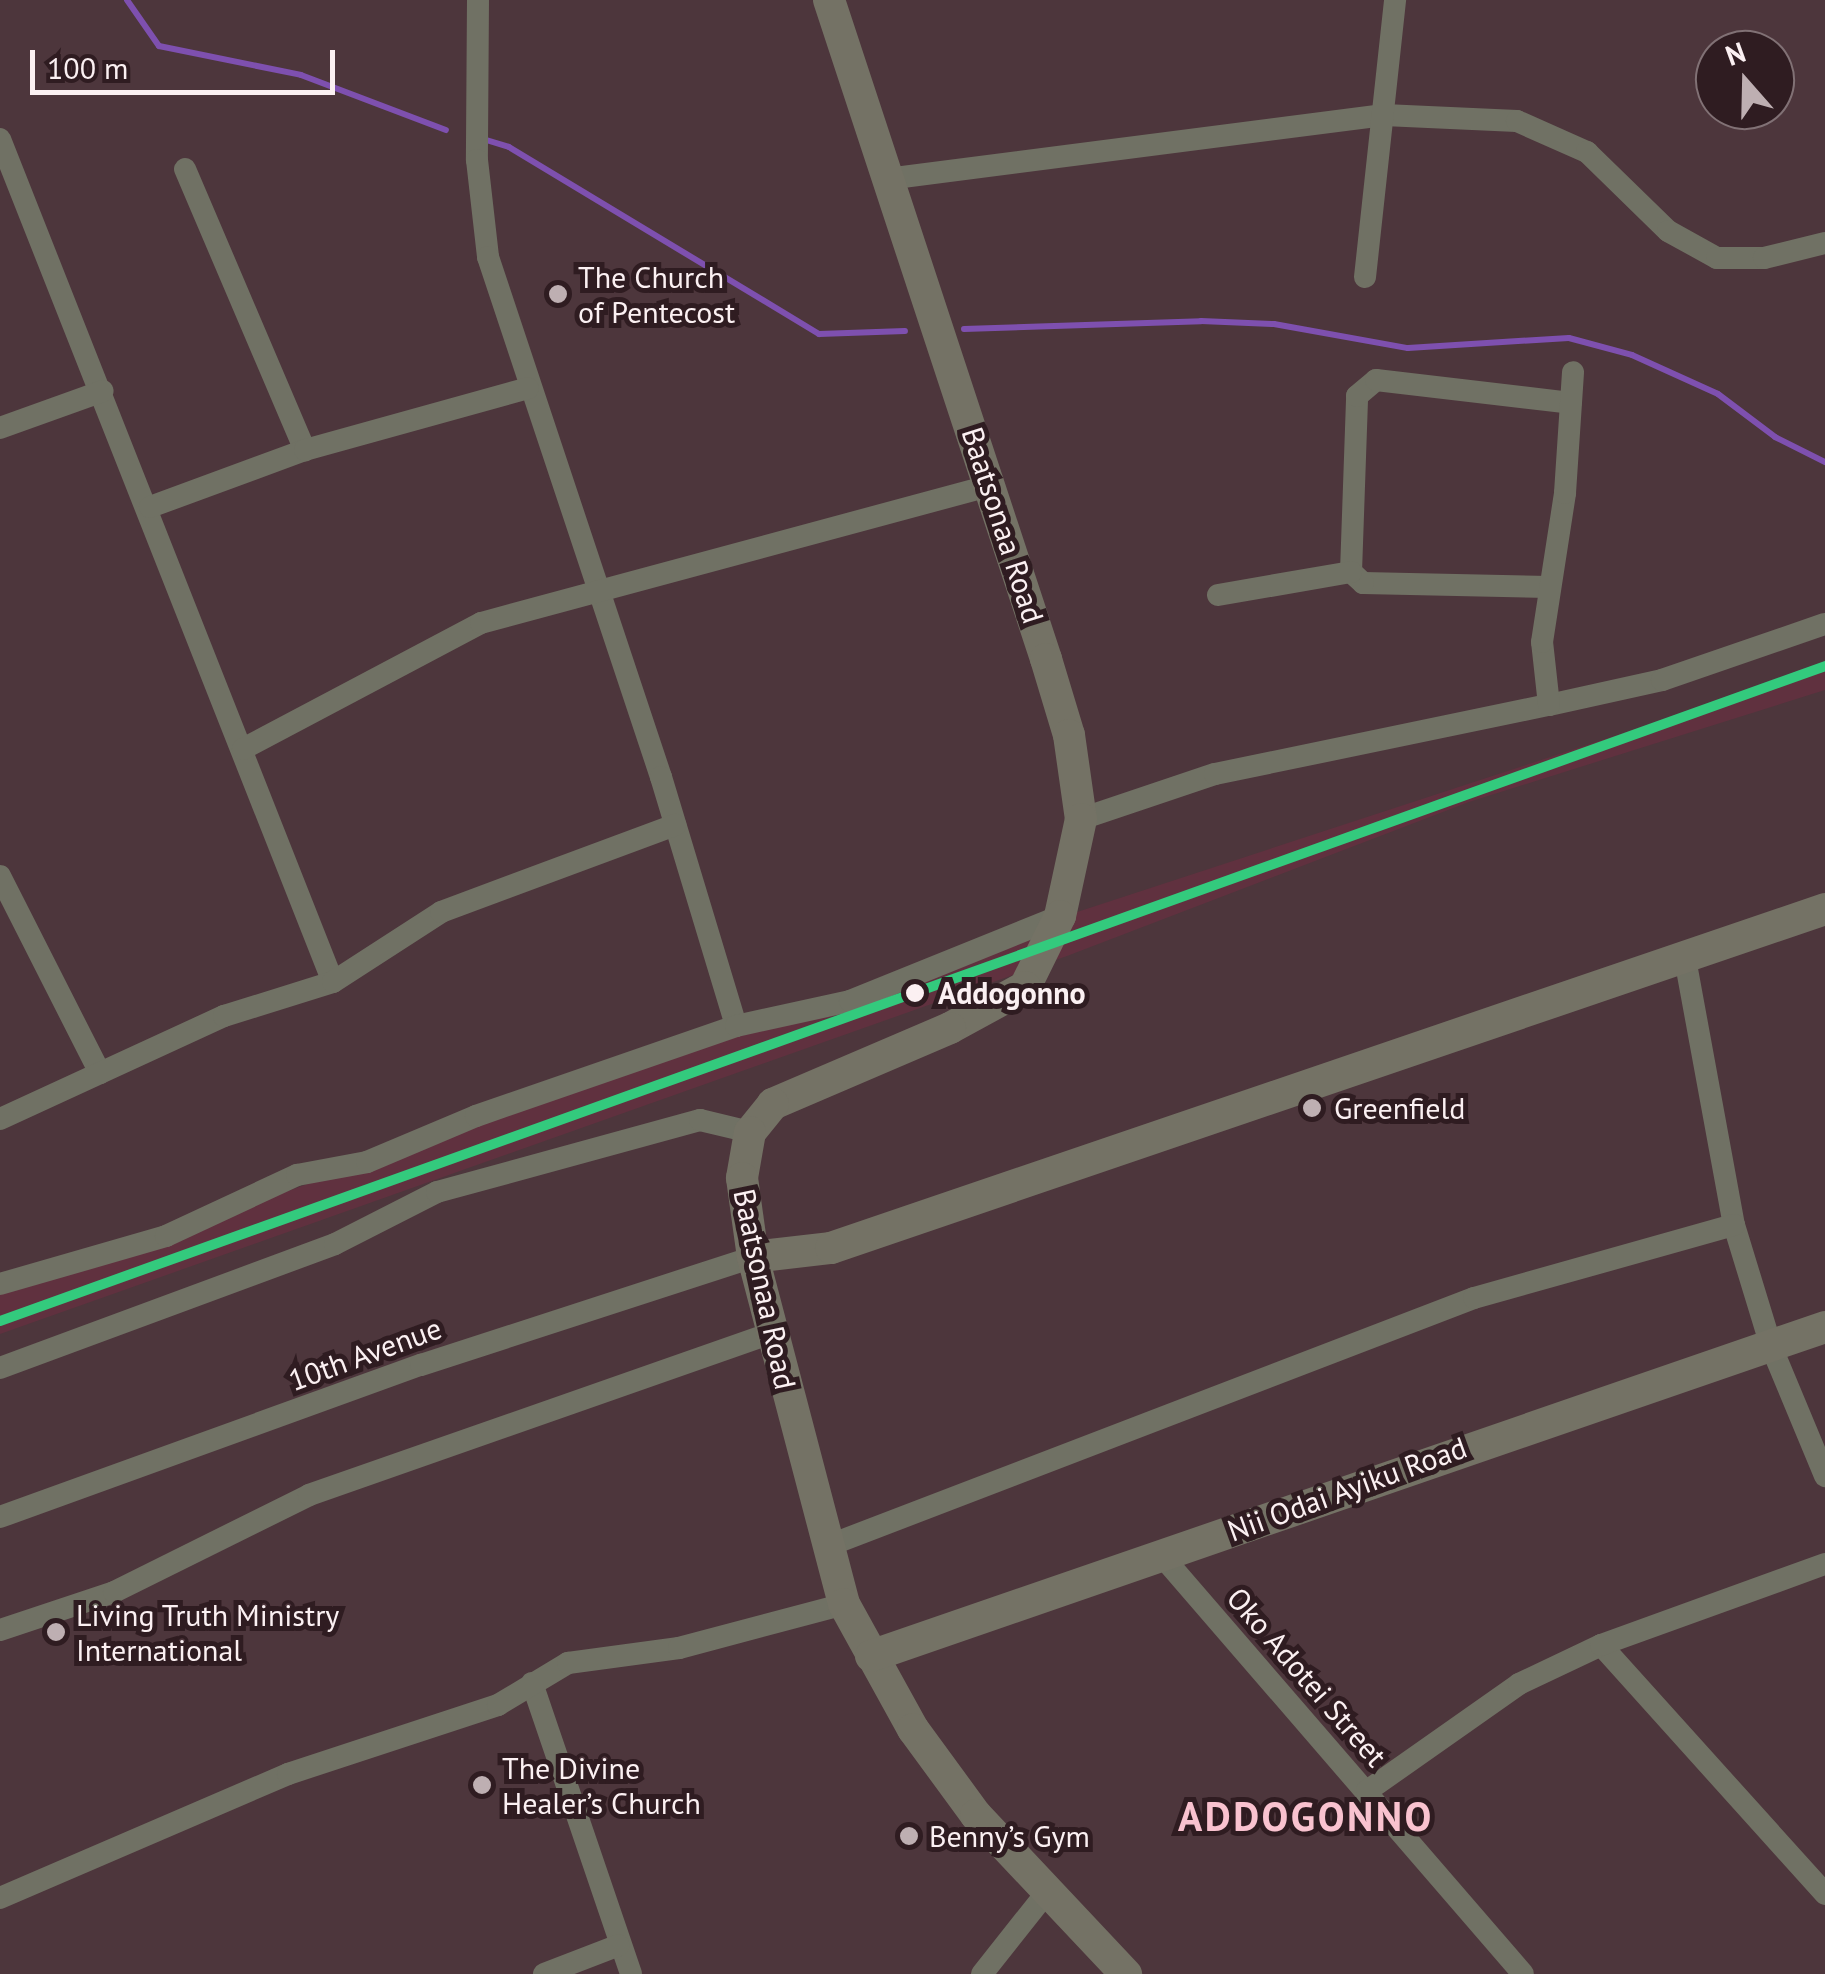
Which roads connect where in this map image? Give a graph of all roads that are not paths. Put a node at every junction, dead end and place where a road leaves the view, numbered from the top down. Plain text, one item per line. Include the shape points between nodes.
1 (478, 0) edge
2 (830, 0) edge
3 (1394, 0) edge
4 (1384, 115) junction
5 (0, 139) edge
6 (185, 169) dead end
7 (887, 179) junction
8 (1825, 244) edge
9 (1365, 277) dead end
10 (1573, 372) dead end
11 (528, 388) junction
12 (103, 392) junction
13 (1571, 403) junction
14 (0, 428) edge
15 (305, 450) junction
16 (992, 486) junction
17 (150, 507) junction
18 (1352, 572) junction
19 (1548, 587) junction
20 (601, 595) junction
21 (1218, 596) dead end
22 (1825, 624) edge
23 (1549, 705) junction
24 (243, 749) junction
25 (1081, 819) junction
26 (675, 825) junction
27 (0, 876) edge
28 (1825, 909) edge
29 (1060, 916) junction
30 (1684, 953) junction
31 (334, 982) junction
32 (736, 1026) junction
33 (100, 1073) junction
34 (0, 1119) edge
35 (750, 1132) junction
36 (1734, 1226) junction
37 (753, 1257) junction
38 (0, 1284) edge
39 (1825, 1328) edge
40 (772, 1333) junction
41 (1772, 1346) junction
42 (0, 1368) edge
43 (1825, 1476) edge
44 (0, 1517) edge
45 (825, 1547) junction
46 (1162, 1556) junction
47 (1825, 1564) edge
48 (844, 1604) junction
49 (0, 1630) edge
50 (1601, 1645) junction
51 (871, 1656) junction
52 (532, 1683) junction
53 (1367, 1792) junction
54 (1047, 1892) junction
55 (1825, 1894) edge
56 (0, 1898) edge
57 (618, 1945) junction
58 (544, 1974) edge
59 (631, 1974) edge
60 (982, 1974) edge
61 (1126, 1974) edge
62 (1523, 1974) edge

1 - 11 street via 478,160 488,257
2 - 7 street, Baatsonaa Road
3 - 4 street
4 - 7 street
4 - 8 street via 1542,128 1587,152 1668,231 1717,258 1764,258
4 - 9 street
5 - 12 street
6 - 15 street
7 - 16 street, Baatsonaa Road
10 - 13 street
11 - 15 street
11 - 20 street
12 - 14 street
12 - 17 street
13 - 18 street via 1376,380 1364,386 1357,396
13 - 19 street via 1565,493
15 - 17 street
16 - 20 street
16 - 25 street, Baatsonaa Road via 1069,734
17 - 24 street
18 - 19 street via 1364,584
18 - 21 street
19 - 23 street via 1542,642
20 - 24 street via 480,623
20 - 26 street
22 - 23 street via 1662,680
23 - 25 street via 1215,774
24 - 31 street
25 - 29 street, Baatsonaa Road
26 - 31 street via 441,912
26 - 32 street
27 - 33 street
28 - 30 street
29 - 32 street via 850,1001
29 - 35 street, Baatsonaa Road via 1025,987 950,1028 773,1104
30 - 36 street
30 - 37 street via 867,1236 790,1256
31 - 33 street via 224,1016
32 - 38 street via 476,1116 368,1162 297,1175 166,1236
33 - 34 street
35 - 37 street, Baatsonaa Road via 742,1178
35 - 42 street via 700,1120 437,1192 336,1244
36 - 41 street
36 - 45 street via 1474,1298
37 - 40 street, Baatsonaa Road
37 - 44 street, 10th Avenue via 421,1364
39 - 41 street, Nii Odai Ayiku Road
40 - 45 street, Baatsonaa Road
40 - 49 street via 327,1488 114,1592
41 - 43 street
41 - 46 street, Nii Odai Ayiku Road
45 - 48 street, Baatsonaa Road
46 - 51 street, Nii Odai Ayiku Road
46 - 53 street, Oko Adotei Street
47 - 50 street
48 - 51 street, Baatsonaa Road
48 - 52 street via 678,1648 568,1663
50 - 53 street via 1519,1684
50 - 55 street
51 - 54 street, Baatsonaa Road via 913,1729 976,1815
52 - 56 street via 498,1705 288,1774
52 - 57 street
53 - 62 street, Oko Adotei Street
54 - 60 street
54 - 61 street, Baatsonaa Road
57 - 58 street
57 - 59 street

